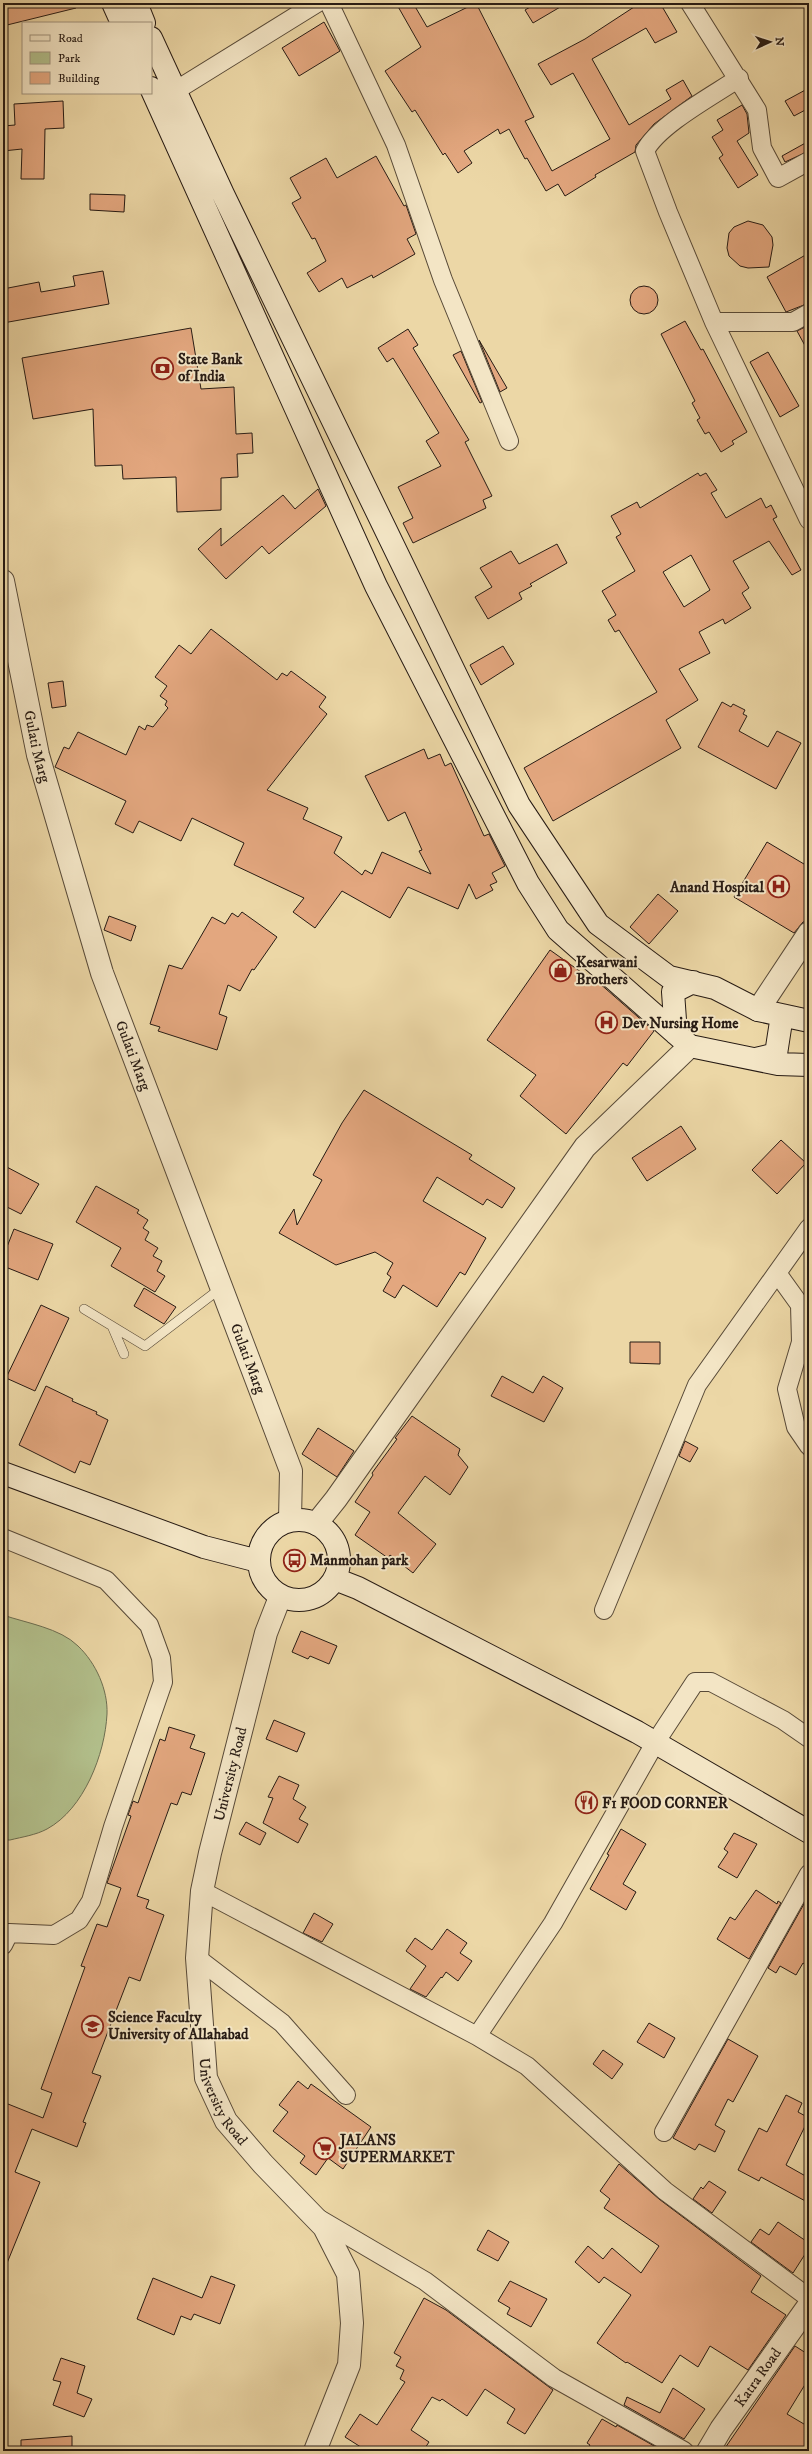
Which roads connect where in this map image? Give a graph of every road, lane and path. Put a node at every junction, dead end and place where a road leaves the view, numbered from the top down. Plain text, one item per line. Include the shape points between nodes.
1 (113, 3) edge
2 (136, 3) edge
3 (317, 3) edge
4 (329, 3) edge
5 (690, 3) edge
6 (122, 22) edge
7 (144, 22) edge
8 (152, 40) edge
9 (739, 78) junction
10 (152, 90) edge
11 (175, 91) junction
12 (809, 161) edge
13 (809, 313) edge
14 (714, 322) junction
15 (509, 441) dead end
16 (809, 520) edge
17 (3, 581) edge
18 (10, 650) edge
19 (809, 933) edge
20 (693, 982) junction
21 (758, 1010) junction
22 (782, 1015) junction
23 (809, 1021) edge
24 (683, 1040) junction
25 (756, 1060) junction
26 (809, 1064) edge
27 (809, 1228) edge
28 (776, 1273) junction
29 (221, 1288) junction
30 (84, 1310) dead end
31 (112, 1326) junction
32 (124, 1354) dead end
33 (809, 1446) edge
34 (3, 1473) edge
35 (290, 1520) junction
36 (316, 1524) junction
37 (3, 1538) edge
38 (258, 1561) junction
39 (335, 1579) junction
40 (280, 1597) junction
41 (604, 1610) dead end
42 (809, 1738) edge
43 (655, 1743) junction
44 (809, 1832) edge
45 (809, 1874) edge
46 (202, 1891) junction
47 (5, 1936) edge
48 (197, 1958) junction
49 (477, 2036) junction
50 (346, 2095) dead end
51 (664, 2132) dead end
52 (310, 2214) junction
53 (809, 2298) edge
54 (809, 2305) edge
55 (315, 2451) edge
56 (684, 2451) edge
57 (708, 2451) edge

1 - 6 main road
2 - 7 main road
3 - 11 street
4 - 15 street via 396,145 443,280
5 - 9 street
8 - 11 main road
9 - 12 street via 757,110 762,148 778,178
9 - 14 street via 672,123 650,141 646,151 665,205
10 - 24 main road via 376,586 528,883 558,930
11 - 20 main road via 519,805 598,924 669,977
13 - 14 street via 793,322
14 - 16 street
17 - 18 main road, Gulati Marg
18 - 29 main road, Gulati Marg via 102,973
19 - 21 main road
20 - 21 main road via 715,988
20 - 24 main road via 673,992
21 - 22 main road
22 - 23 main road
22 - 25 main road via 776,1054
24 - 25 main road
24 - 36 main road via 585,1147
25 - 26 main road via 778,1064
27 - 28 street
28 - 33 street via 800,1305 801,1342 787,1389 796,1427
28 - 41 street via 697,1385
29 - 31 lane via 145,1346
29 - 35 main road, Gulati Marg via 291,1471
30 - 31 lane
31 - 32 lane
34 - 38 main road via 204,1547
35 - 36 main road
35 - 38 main road via 277,1526 267,1535 260,1547
36 - 39 main road via 329,1533 337,1547 339,1563
37 - 47 street via 106,1580 149,1625 161,1658 163,1682 113,1827 91,1901 79,1920 54,1935
38 - 40 main road via 264,1582
39 - 40 main road via 325,1592 311,1599 296,1601
39 - 43 main road via 358,1588
40 - 46 main road, University Road via 266,1633
42 - 43 street via 783,1720 711,1682 695,1682
43 - 44 main road
43 - 49 street via 553,1923
45 - 51 street
46 - 48 main road, University Road
46 - 49 street
48 - 50 street via 282,2023
48 - 52 main road, University Road via 206,2078 226,2121 262,2164
49 - 53 street via 527,2066 665,2191
52 - 55 main road, University Road via 324,2228 348,2274 352,2323 349,2365
52 - 56 street via 424,2280 554,2378
54 - 57 main road, Katra Road

